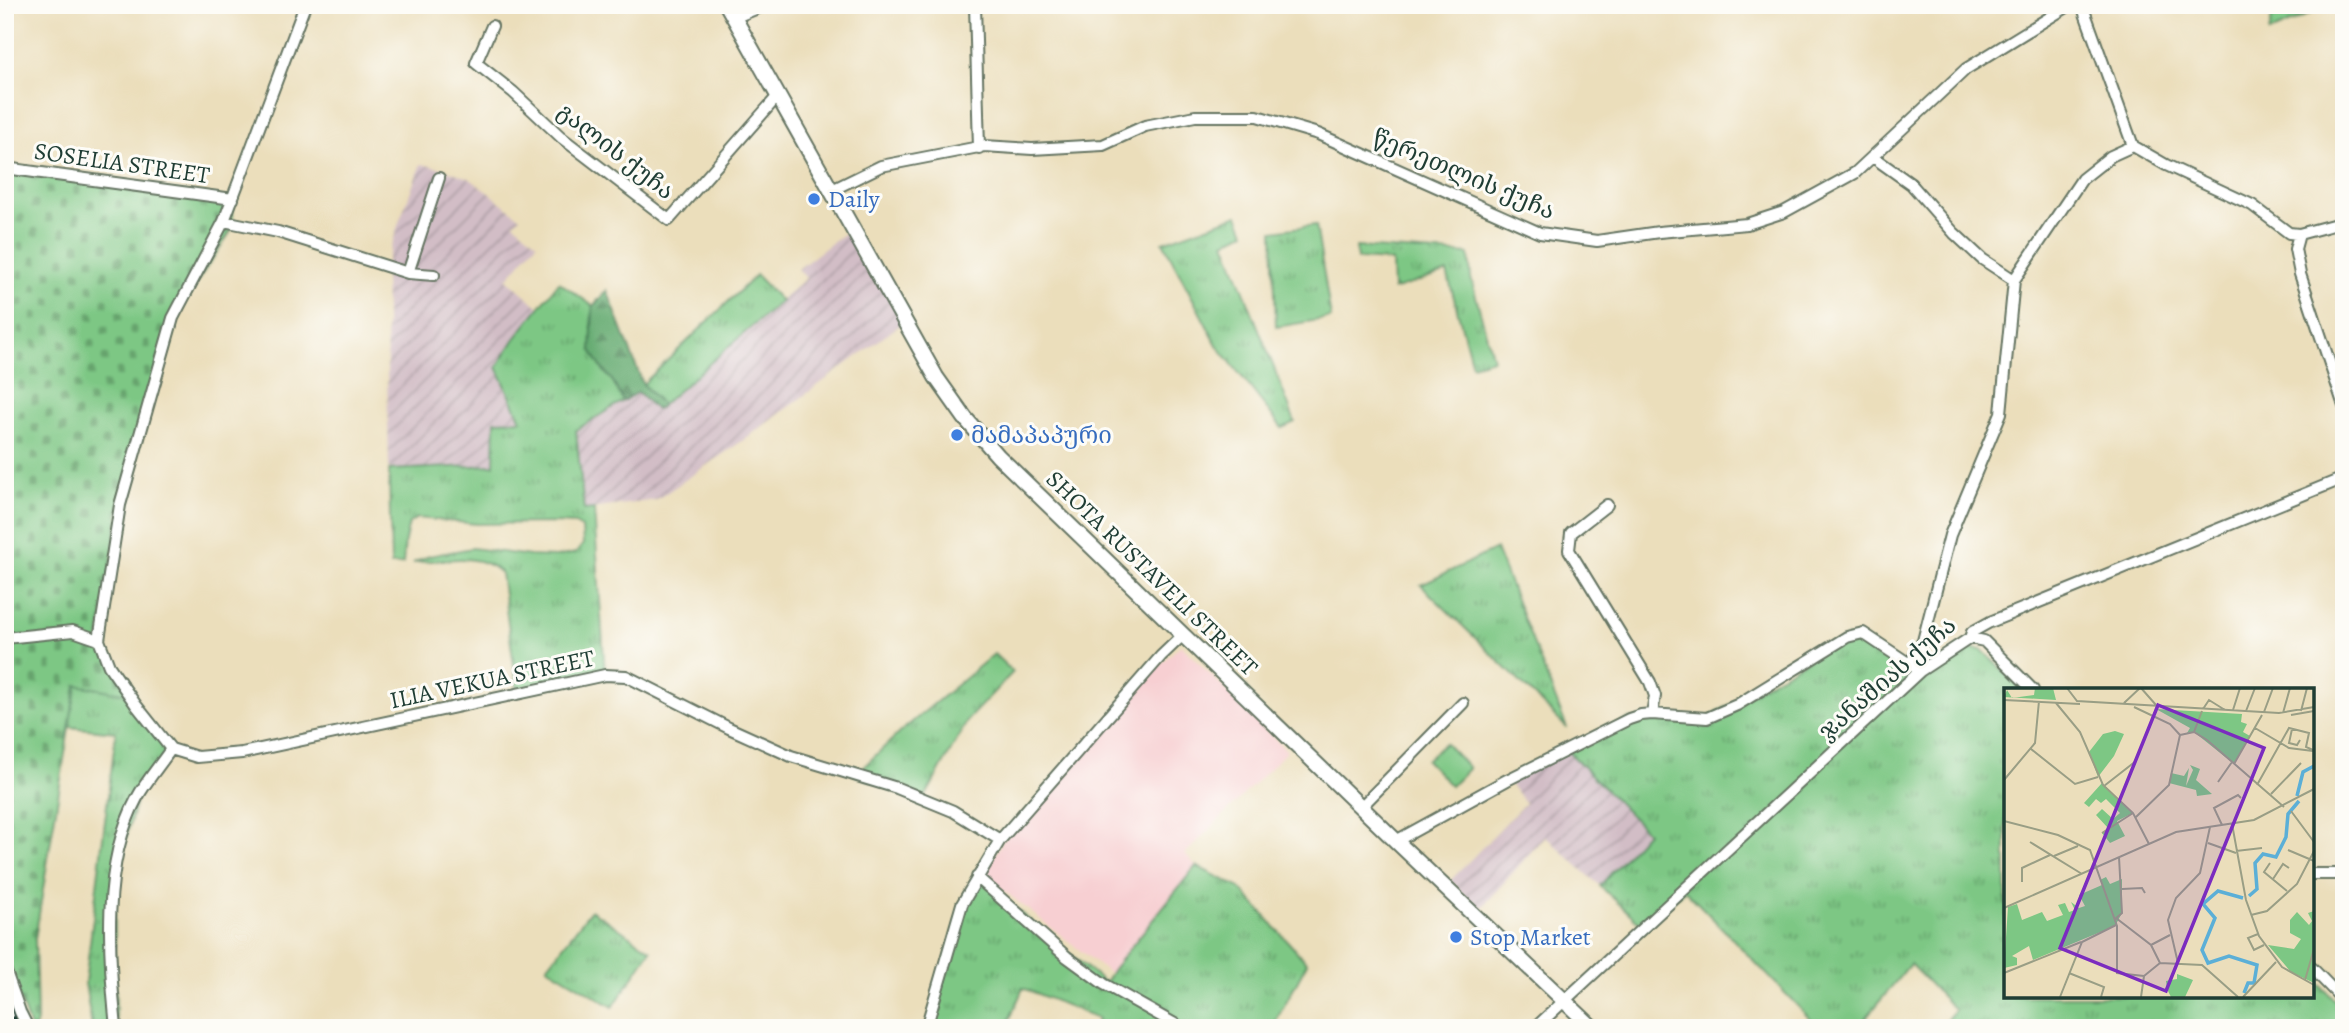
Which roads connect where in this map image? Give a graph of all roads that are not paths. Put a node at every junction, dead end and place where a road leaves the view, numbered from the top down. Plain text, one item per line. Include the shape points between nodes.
1 (305, 5) edge
2 (760, 5) edge
3 (975, 5) edge
4 (2070, 5) edge
5 (2082, 5) edge
6 (730, 10) edge
7 (492, 26) dead end
8 (777, 97) junction
9 (2133, 146) junction
10 (979, 148) junction
11 (1873, 157) junction
12 (5, 168) edge
13 (439, 178) dead end
14 (830, 191) junction
15 (233, 199) junction
16 (224, 222) junction
17 (2344, 222) edge
18 (2298, 234) junction
19 (408, 273) junction
20 (434, 275) dead end
21 (2014, 280) junction
22 (2344, 406) edge
23 (2344, 478) edge
24 (1607, 505) dead end
25 (1183, 635) junction
26 (5, 638) edge
27 (1970, 638) junction
28 (99, 640) junction
29 (1910, 664) junction
30 (1920, 671) junction
31 (2031, 688) edge
32 (1463, 703) dead end
33 (1652, 715) junction
34 (171, 749) junction
35 (1361, 807) junction
36 (1000, 839) junction
37 (1396, 841) junction
38 (2314, 874) edge
39 (2344, 874) edge
40 (977, 877) junction
41 (5, 969) edge
42 (2314, 970) edge
43 (1564, 1000) junction
44 (2344, 1001) edge
45 (28, 1028) edge
46 (116, 1028) edge
47 (926, 1028) edge
48 (1182, 1028) edge
49 (1535, 1028) edge
50 (1593, 1028) edge

1 - 15 street
2 - 6 main road
3 - 10 street
4 - 11 street, წერეთლის ქუჩა via 1966,69
5 - 9 street
6 - 8 main road, SHOTA RUSTAVELI STREET
7 - 8 street, გალის ქუჩა via 475,63 562,138 669,220
8 - 14 main road, SHOTA RUSTAVELI STREET
9 - 18 street via 2252,205
9 - 21 street via 2111,156 2082,179
10 - 11 street, წერეთლის ქუჩა via 1103,145 1145,126 1195,116 1258,117 1318,134 1540,233 1597,241 1747,224 1827,190
10 - 14 street, წერეთლის ქუჩა via 881,166
11 - 21 street via 1910,184 1982,259
12 - 15 street, SOSELIA STREET
13 - 19 street
14 - 25 main road, SHOTA RUSTAVELI STREET via 936,377 965,418 998,456
15 - 16 street
16 - 19 street via 278,232
16 - 28 street via 173,318 120,505
17 - 18 street
18 - 22 street via 2295,249 2300,274
19 - 20 street
21 - 29 street via 2001,413 1950,535 1923,641
23 - 27 street, ჯანაშიას ქუჩა via 1990,622
24 - 33 street via 1571,533 1569,550 1650,682 1655,696
25 - 35 main road, SHOTA RUSTAVELI STREET
25 - 36 street
26 - 28 street via 73,631
27 - 30 street, ჯანაშიას ქუჩა
27 - 31 street via 1983,641
28 - 34 street via 109,666
29 - 30 street
29 - 33 street via 1863,633 1847,637 1716,715
30 - 43 street, ჯანაშიას ქუჩა
32 - 35 street
33 - 37 street via 1629,719
34 - 36 street, ILIA VEKUA STREET via 197,757 242,753 605,675 626,676 792,756 897,788 953,811
34 - 46 street via 137,797 121,837 110,956
35 - 37 main road, SHOTA RUSTAVELI STREET
36 - 40 street
37 - 43 main road, SHOTA RUSTAVELI STREET
38 - 39 street
40 - 47 street via 962,904
40 - 48 street via 1067,957 1104,984
41 - 45 street
42 - 44 street
43 - 49 street, ჯანაშიას ქუჩა
43 - 50 main road, SHOTA RUSTAVELI STREET

